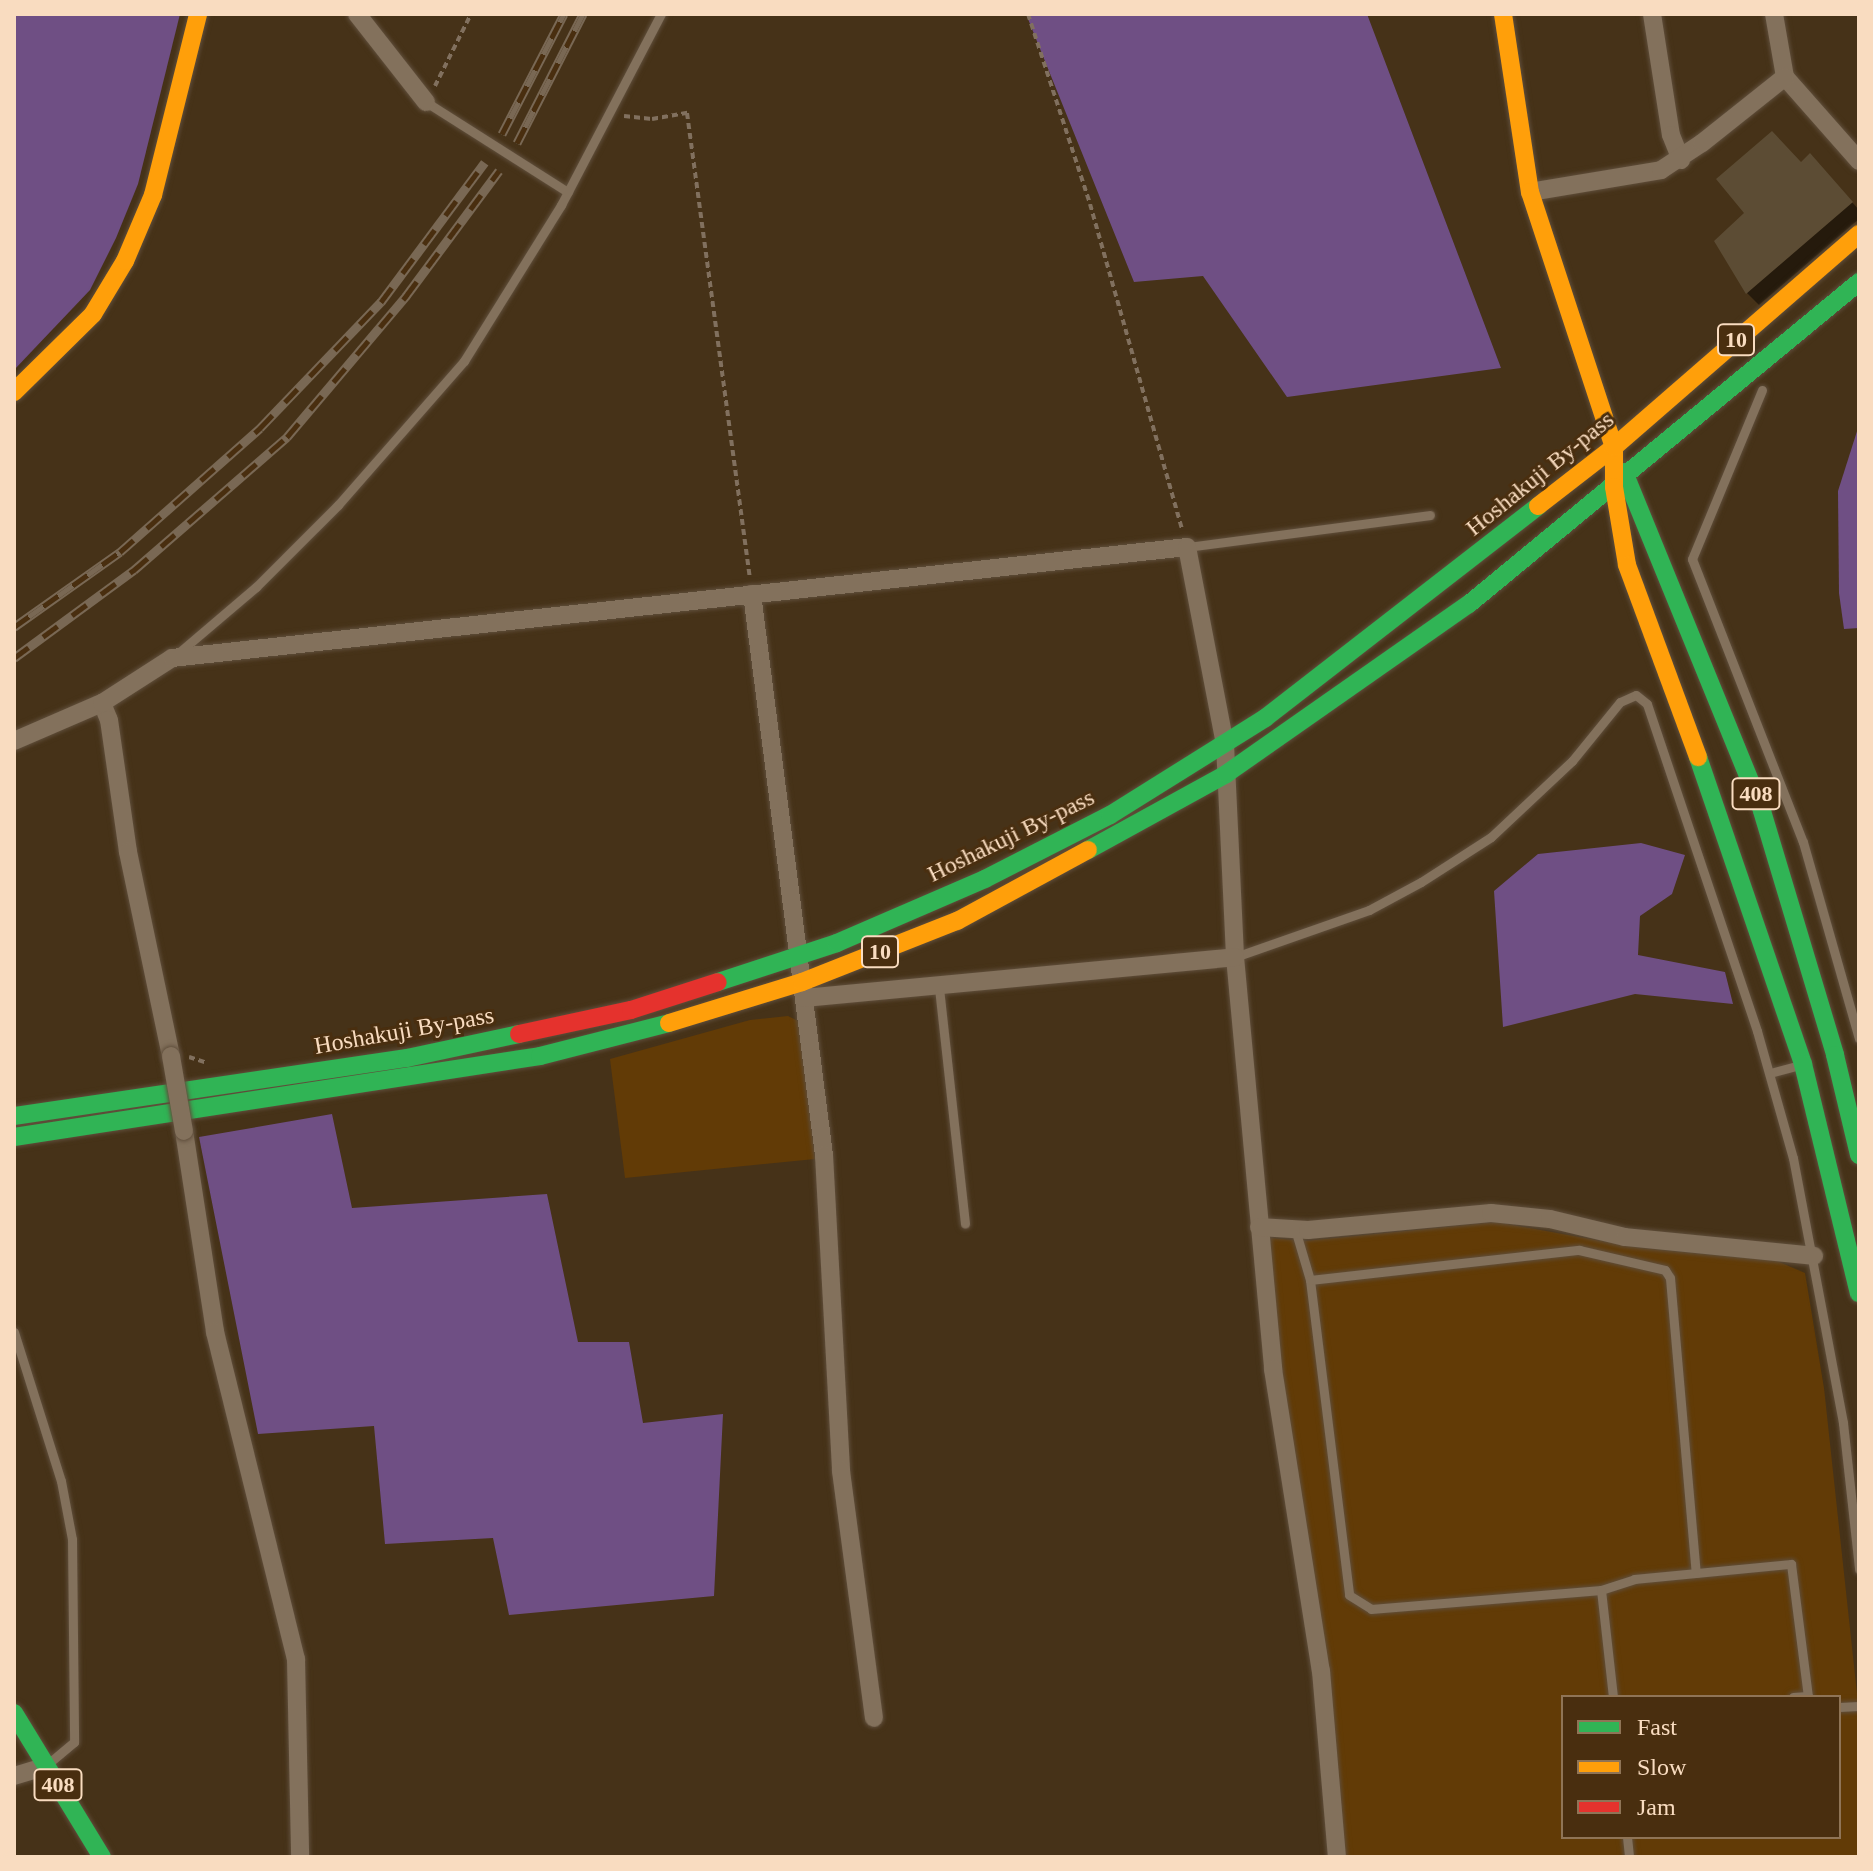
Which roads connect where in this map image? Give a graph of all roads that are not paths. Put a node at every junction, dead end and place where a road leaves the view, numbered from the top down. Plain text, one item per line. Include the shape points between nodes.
1 (198, 14) edge
2 (357, 14) edge
3 (661, 14) edge
4 (1503, 14) edge
5 (1652, 14) edge
6 (1774, 14) edge
7 (1785, 77) junction
8 (426, 102) joint
9 (1681, 160) junction
10 (1859, 161) edge
11 (568, 192) junction
12 (1530, 192) junction
13 (1859, 234) edge
14 (1859, 282) edge
15 (1762, 390) dead end
16 (14, 392) edge
17 (1614, 447) junction
18 (1620, 482) junction
19 (1430, 515) dead end
20 (1187, 547) junction
21 (752, 594) junction
22 (172, 658) junction
23 (102, 703) junction
24 (14, 741) edge
25 (1225, 744) junction
26 (1226, 774) junction
27 (798, 956) junction
28 (1235, 957) junction
29 (939, 988) junction
30 (803, 990) junction
31 (1859, 1038) edge
32 (1803, 1064) junction
33 (1770, 1073) junction
34 (14, 1116) edge
35 (14, 1137) edge
36 (1859, 1155) edge
37 (965, 1224) dead end
38 (1259, 1227) junction
39 (1295, 1229) junction
40 (1814, 1256) junction
41 (1310, 1280) junction
42 (1859, 1293) edge
43 (14, 1332) edge
44 (1859, 1569) edge
45 (1696, 1573) junction
46 (1601, 1590) junction
47 (1613, 1695) edge
48 (1808, 1695) edge
49 (14, 1713) edge
50 (874, 1718) dead end
51 (46, 1766) junction
52 (14, 1776) edge
53 (102, 1857) edge
54 (300, 1857) edge
55 (1337, 1857) edge

1 - 16 main road via 153,195 125,261 93,314
2 - 8 street
3 - 11 lane
4 - 12 main road
5 - 9 street via 1671,135
6 - 7 street
7 - 9 street
7 - 10 street
8 - 11 lane
9 - 12 street via 1661,170
11 - 22 lane via 464,361 395,443 256,587
12 - 17 main road
13 - 17 main road, Hoshakuji By-pass / 10
14 - 18 main road, Hoshakuji By-pass / 10
15 - 31 lane via 1692,559 1803,842
17 - 18 main road, 408
17 - 25 main road, Hoshakuji By-pass / 10 via 1445,582
18 - 26 main road, Hoshakuji By-pass / 10 via 1469,604
18 - 32 main road, 408 via 1627,565 1744,880
18 - 36 main road, 408 via 1762,811 1835,1055
19 - 20 lane
20 - 21 street
20 - 25 street
21 - 22 street
21 - 27 street
22 - 23 street
23 - 24 street
23 - 54 street, bridge via 128,852 175,1055 215,1332 296,1659
25 - 26 street
25 - 27 main road, Hoshakuji By-pass / 10 via 1110,815 985,879
26 - 28 street
26 - 30 main road, Hoshakuji By-pass / 10 via 957,921
27 - 30 street
27 - 34 main road, Hoshakuji By-pass / 10 via 631,1010 497,1040
28 - 29 street
28 - 33 lane via 1369,910 1468,852 1572,761 1620,702 1636,695 1656,723
28 - 38 street
29 - 30 street
29 - 37 lane
30 - 35 main road, Hoshakuji By-pass / 10 via 540,1056
30 - 50 street via 824,1155 841,1471
32 - 33 lane
32 - 42 main road, 408
33 - 40 lane
38 - 39 street
38 - 55 street via 1273,1369 1321,1671
39 - 40 street via 1491,1213 1550,1219 1625,1237
39 - 41 lane
40 - 44 lane via 1843,1423
41 - 45 lane via 1579,1250 1665,1270 1670,1278
41 - 46 lane via 1349,1595 1371,1609
43 - 51 lane via 61,1481 72,1539 74,1742
45 - 46 lane via 1634,1579
45 - 48 lane via 1791,1564
46 - 47 lane
49 - 51 main road, 408
51 - 52 street
51 - 53 main road, 408

